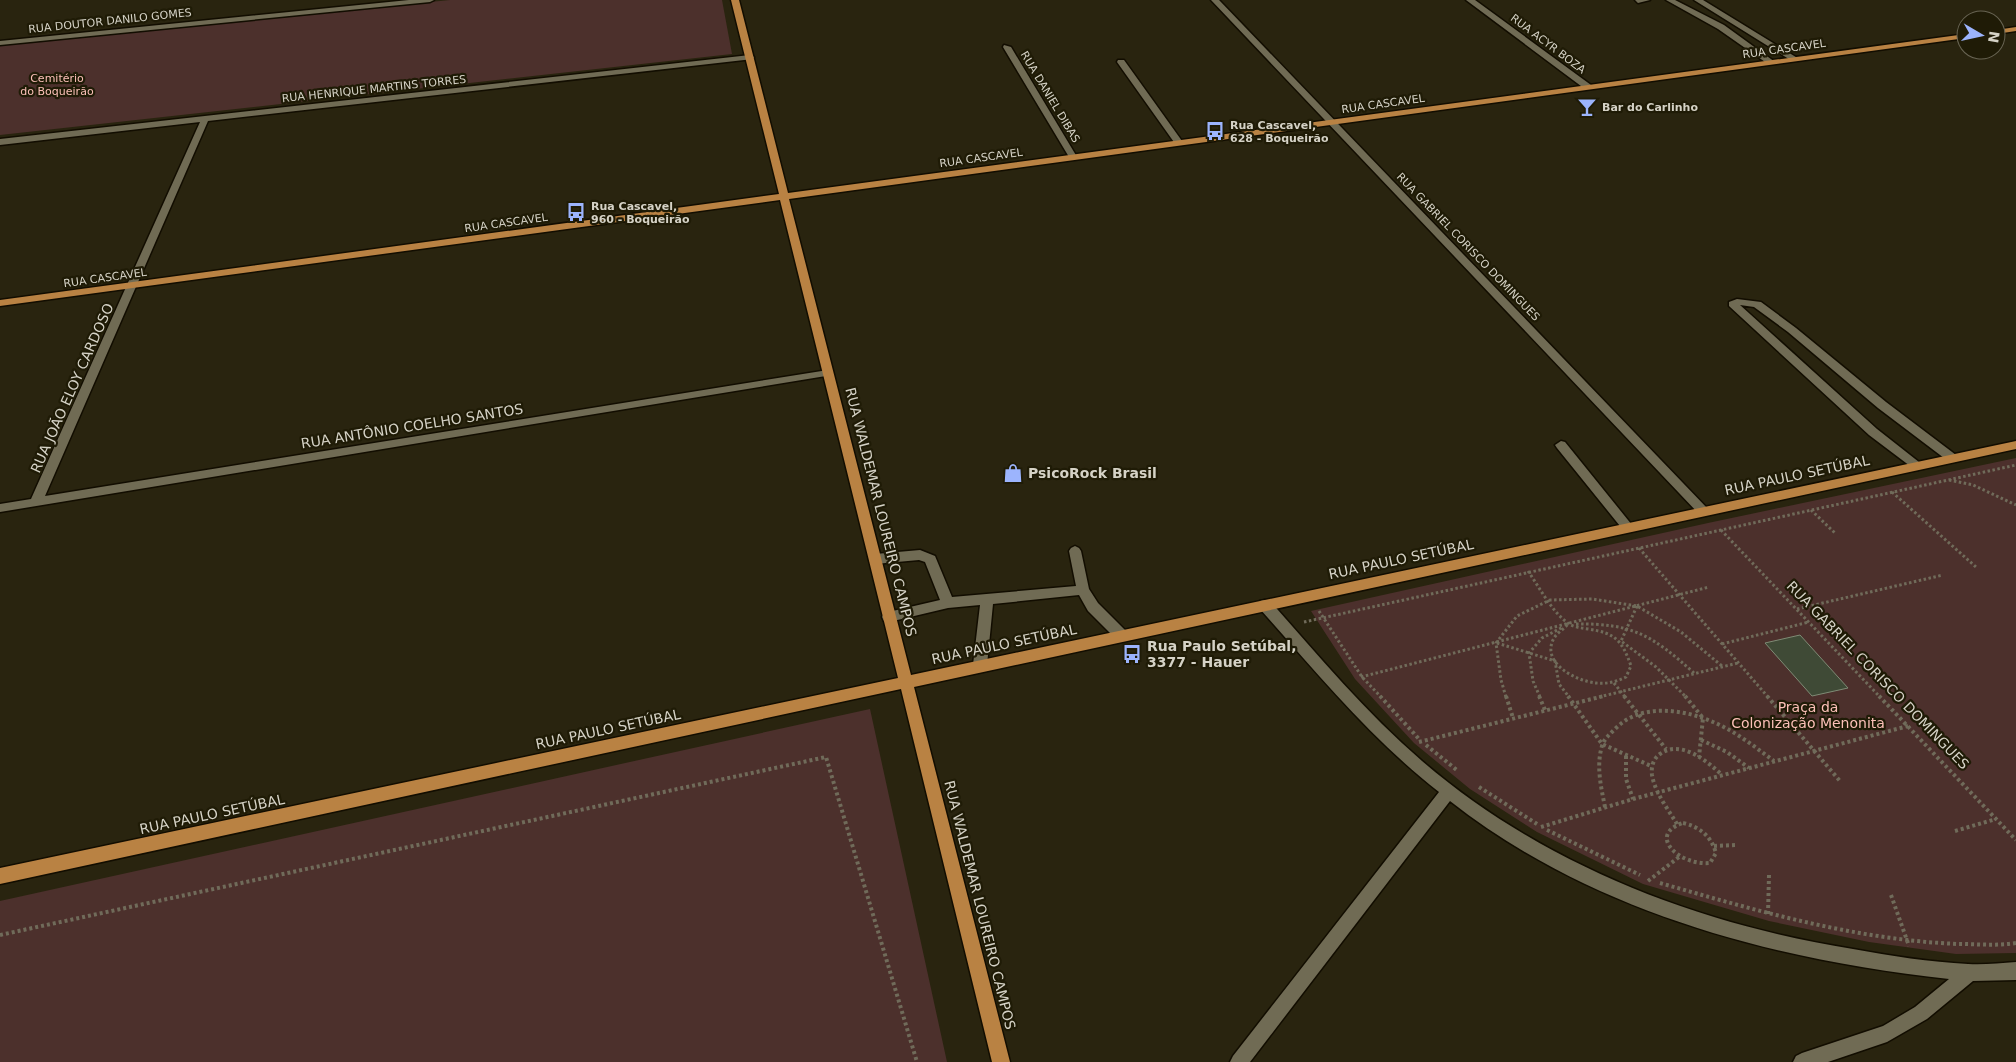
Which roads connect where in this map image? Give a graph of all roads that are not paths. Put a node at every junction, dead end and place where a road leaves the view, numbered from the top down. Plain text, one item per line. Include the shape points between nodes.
1 (430, 0) edge
2 (735, 0) edge
3 (1215, 0) edge
4 (1470, 0) edge
5 (1646, 0) edge
6 (1670, 0) edge
7 (1698, 0) edge
8 (1638, 1) edge
9 (1956, 37) edge
10 (0, 43) edge
11 (1007, 47) dead end
12 (750, 57) junction
13 (1795, 59) junction
14 (1121, 62) dead end
15 (1770, 62) junction
16 (1588, 87) junction
17 (205, 119) junction
18 (1331, 122) junction
19 (0, 142) edge
20 (1179, 143) junction
21 (1073, 157) junction
22 (784, 196) junction
23 (132, 285) junction
24 (0, 303) edge
25 (828, 373) junction
26 (1561, 445) dead end
27 (2016, 445) edge
28 (1952, 458) junction
29 (1918, 466) junction
30 (36, 502) junction
31 (0, 508) edge
32 (1703, 511) junction
33 (1628, 528) junction
34 (1075, 551) dead end
35 (875, 559) junction
36 (1083, 590) junction
37 (987, 598) junction
38 (948, 603) junction
39 (1265, 605) junction
40 (889, 617) junction
41 (1121, 635) junction
42 (980, 665) junction
43 (906, 681) junction
44 (1448, 792) junction
45 (0, 876) edge
46 (2016, 971) edge
47 (1970, 973) junction
48 (1001, 1062) edge
49 (1239, 1062) edge
50 (1802, 1062) edge

1 - 10 street, RUA DOUTOR DANILO GOMES
2 - 12 main road, RUA WALDEMAR LOUREIRO CAMPOS
3 - 18 street, RUA GABRIEL CORISCO DOMINGUES
4 - 16 street, RUA ACYR BOZA
5 - 8 street
6 - 15 street via 1721,27
7 - 13 street
9 - 13 main road, RUA CASCAVEL
11 - 21 street, RUA DANIEL DIBAS
12 - 17 street, RUA HENRIQUE MARTINS TORRES
12 - 22 main road, RUA WALDEMAR LOUREIRO CAMPOS
13 - 15 main road, RUA CASCAVEL
14 - 20 street
15 - 16 main road, RUA CASCAVEL
16 - 18 main road, RUA CASCAVEL
17 - 19 street, RUA HENRIQUE MARTINS TORRES
17 - 23 street, RUA JOÃO ELOY CARDOSO
18 - 20 main road, RUA CASCAVEL
18 - 32 street, RUA GABRIEL CORISCO DOMINGUES
20 - 21 main road, RUA CASCAVEL
21 - 22 main road, RUA CASCAVEL
22 - 23 main road, RUA CASCAVEL
22 - 25 main road, RUA WALDEMAR LOUREIRO CAMPOS
23 - 24 main road, RUA CASCAVEL
23 - 30 street, RUA JOÃO ELOY CARDOSO
25 - 30 street, RUA ANTÔNIO COELHO SANTOS
25 - 35 main road, RUA WALDEMAR LOUREIRO CAMPOS
26 - 33 street
27 - 28 main road, RUA PAULO SETÚBAL
28 - 29 main road, RUA PAULO SETÚBAL
28 - 29 street via 1757,304 1733,304 1873,432
29 - 32 main road, RUA PAULO SETÚBAL
30 - 31 street, RUA ANTÔNIO COELHO SANTOS
32 - 33 main road, RUA PAULO SETÚBAL
33 - 39 main road, RUA PAULO SETÚBAL
34 - 36 street
35 - 38 street via 920,555 930,559
35 - 40 main road, RUA WALDEMAR LOUREIRO CAMPOS
36 - 37 street
36 - 41 street via 1093,607
37 - 38 street
37 - 42 street
38 - 40 street
39 - 41 main road, RUA PAULO SETÚBAL
39 - 44 street via 1397,747
40 - 43 main road, RUA WALDEMAR LOUREIRO CAMPOS
41 - 42 main road, RUA PAULO SETÚBAL
42 - 43 main road, RUA PAULO SETÚBAL
43 - 45 main road, RUA PAULO SETÚBAL
43 - 48 main road, RUA WALDEMAR LOUREIRO CAMPOS
44 - 47 street via 1500,828 1566,866 1629,895 1696,919 1769,942 1848,958
44 - 49 street
46 - 47 street
47 - 50 street via 1921,1013 1887,1033

